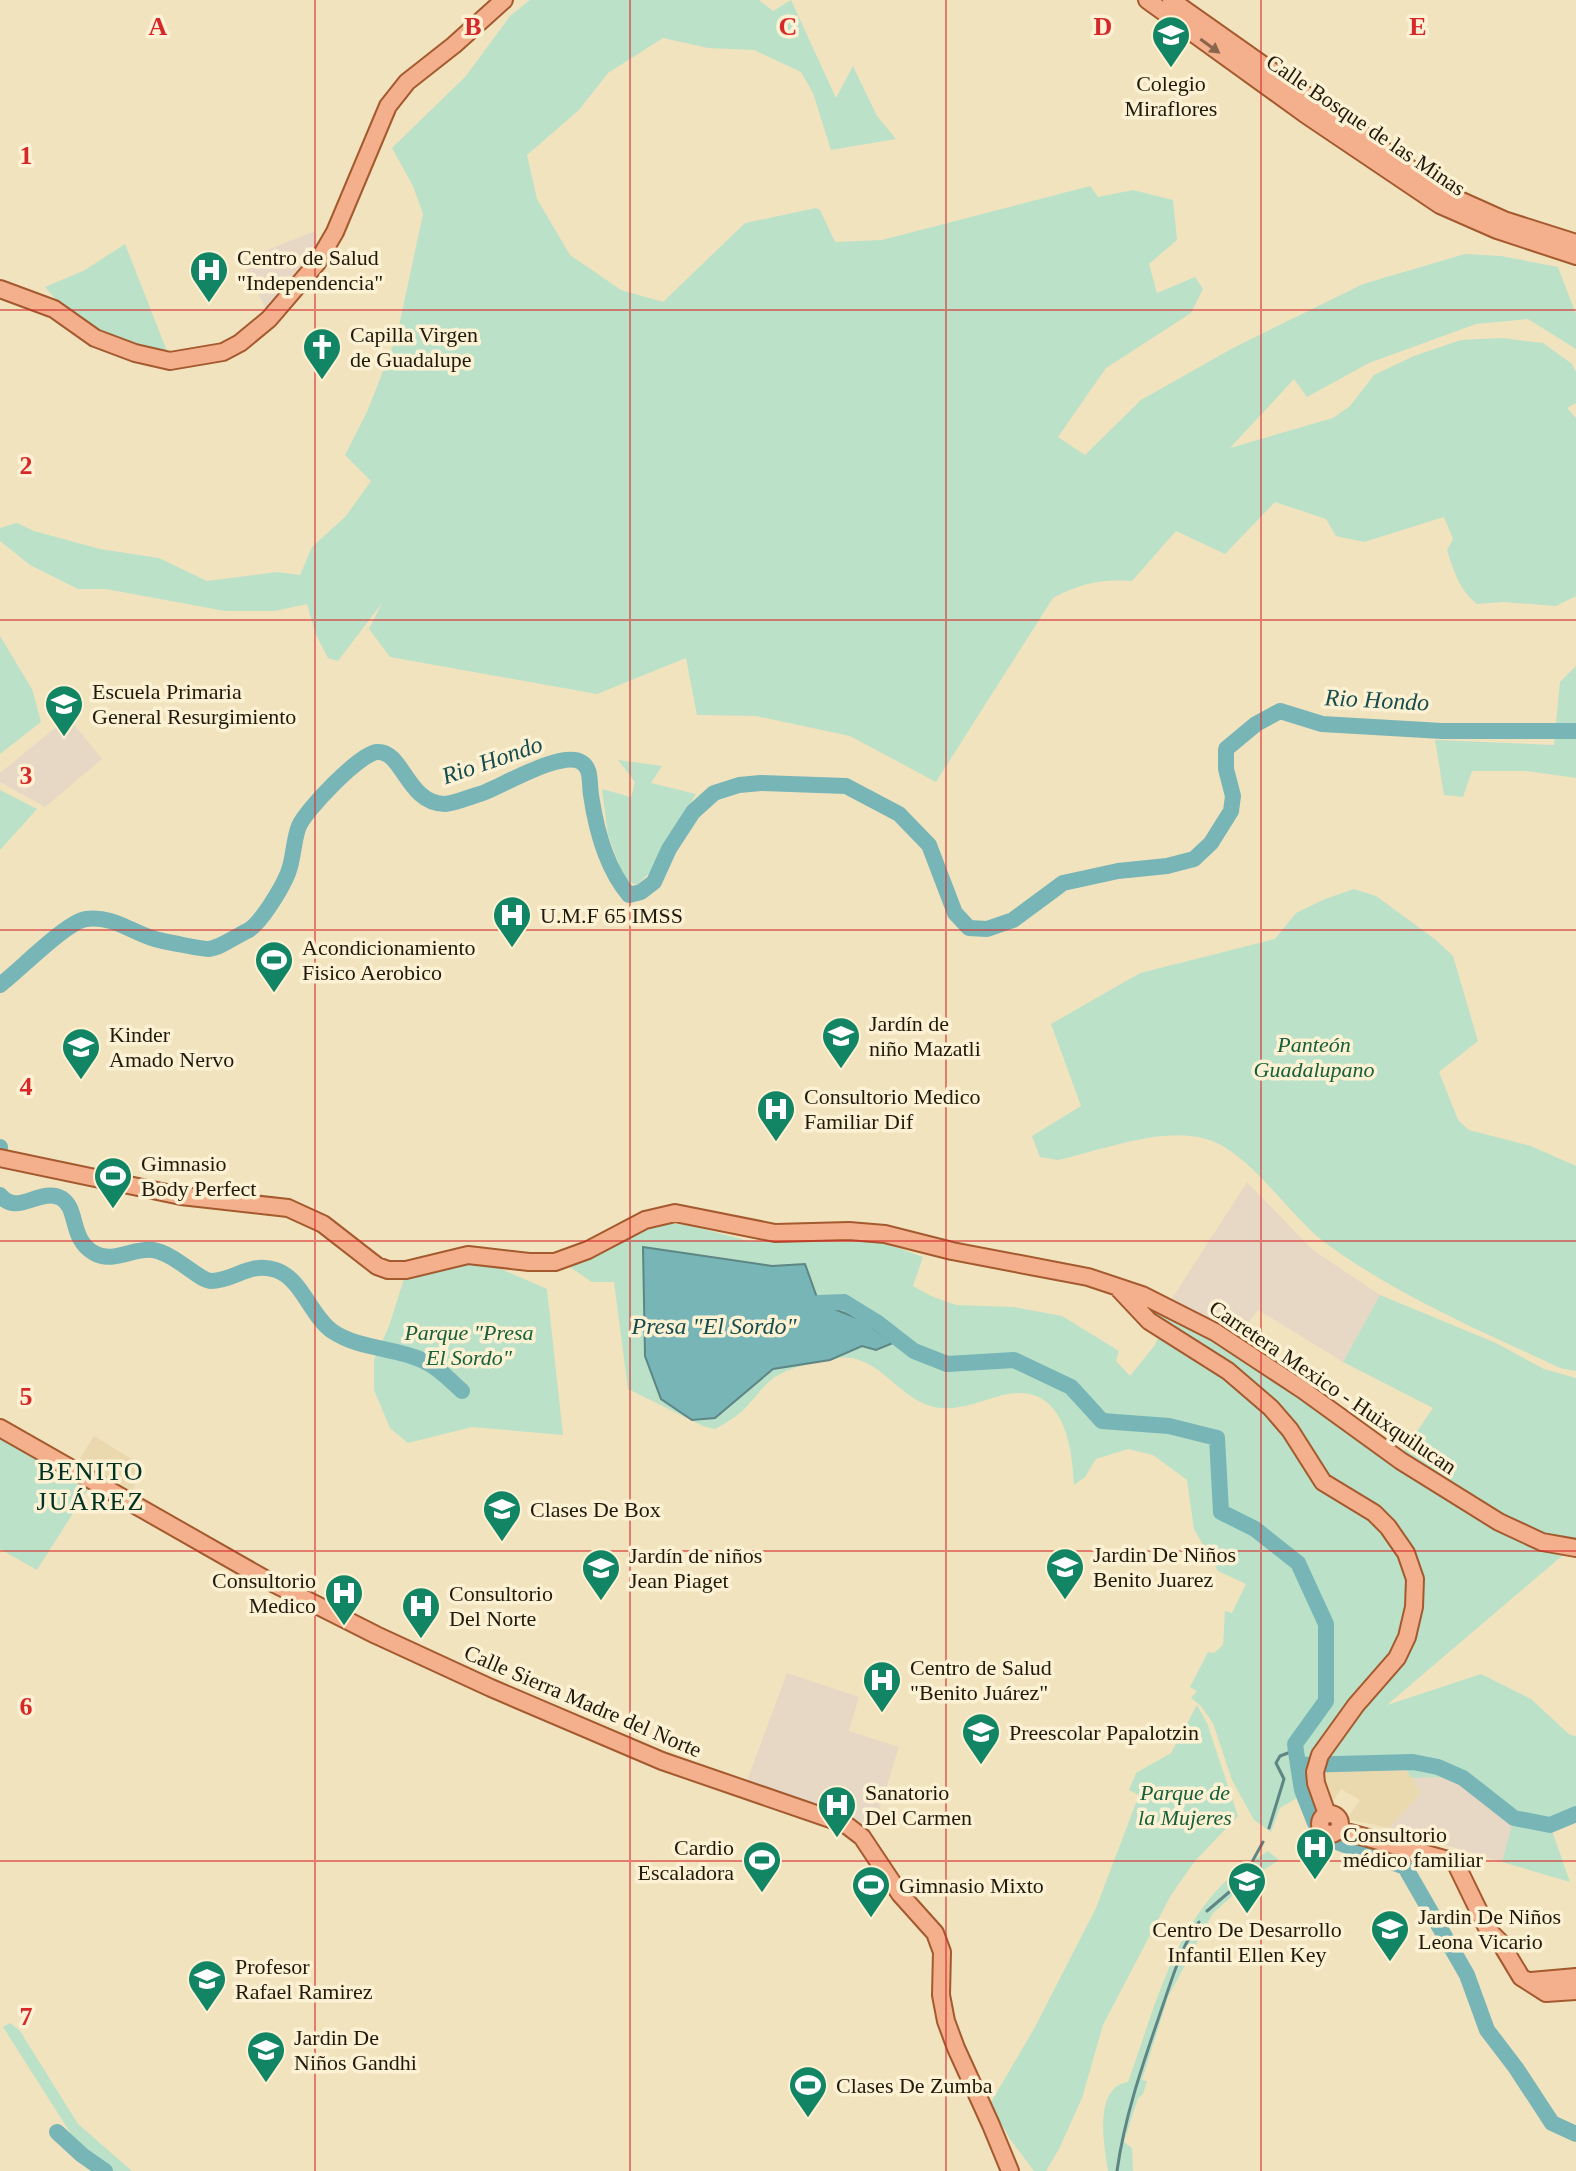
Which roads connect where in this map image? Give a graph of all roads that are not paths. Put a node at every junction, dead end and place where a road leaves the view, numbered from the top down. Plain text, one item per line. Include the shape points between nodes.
1 (504, 0) edge
2 (1147, 0) edge
3 (1171, 0) edge
4 (1576, 243) edge
5 (1576, 256) edge
6 (0, 289) edge
7 (0, 1158) edge
8 (1116, 1285) junction
9 (0, 1428) edge
10 (1576, 1548) edge
11 (1576, 1977) edge
12 (1531, 1981) junction
13 (1576, 1991) edge
14 (1010, 2171) edge

1 - 6 main road via 407,82 388,106 317,263 269,319 240,343 223,352 170,361 95,338 54,309
2 -> 5 main road, Calle Bosque de las Minas via 1440,205
3 - 4 main road, Calle Bosque de las Minas via 1446,194
7 - 8 main road, Carretera Mexico - Huixquilucan via 181,1196 288,1208 323,1224 388,1270 468,1255 555,1262 645,1220 675,1213 775,1233 885,1234
8 - 10 main road, Carretera Mexico - Huixquilucan via 1215,1332 1499,1522 1542,1542
8 - 12 main road via 1149,1321 1228,1371 1271,1408 1323,1482 1374,1513 1406,1553 1415,1579 1407,1637 1317,1764 1316,1783 1335,1822 1459,1859 1488,1930 1521,1977
9 - 14 main road, Calle Sierra Madre del Norte via 265,1579 376,1635 608,1738 723,1784 845,1824 862,1837 900,1894 935,1933 942,1952 946,2021
11 - 12 main road
12 - 13 main road via 1546,1993

